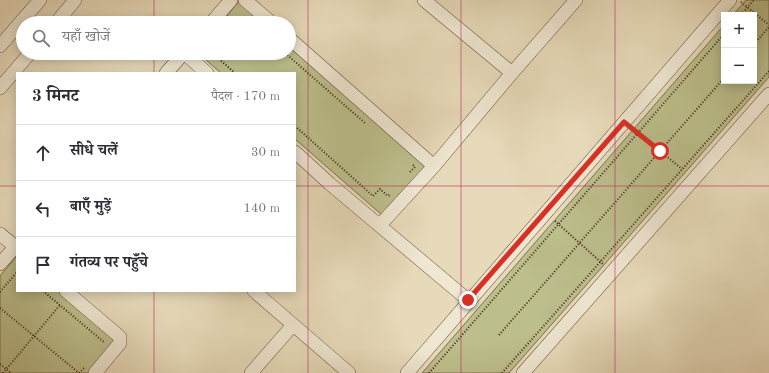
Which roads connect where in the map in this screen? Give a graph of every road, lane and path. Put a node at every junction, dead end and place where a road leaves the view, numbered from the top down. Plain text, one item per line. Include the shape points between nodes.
1 (40, 0) edge
2 (75, 0) edge
3 (231, 0) edge
4 (245, 0) edge
5 (424, 0) edge
6 (576, 0) edge
7 (730, 0) edge
8 (738, 0) edge
9 (754, 0) edge
10 (748, 7) junction
11 (744, 12) edge
12 (26, 16) edge
13 (62, 16) edge
14 (217, 16) edge
15 (264, 16) edge
16 (769, 26) edge
17 (16, 28) edge
18 (721, 37) edge
19 (757, 40) edge
20 (296, 44) edge
21 (0, 46) edge
22 (26, 60) edge
23 (178, 60) edge
24 (192, 60) edge
25 (220, 60) edge
26 (293, 60) edge
27 (769, 71) edge
28 (18, 72) edge
29 (167, 72) edge
30 (206, 72) edge
31 (234, 72) edge
32 (512, 73) junction
33 (14, 78) edge
34 (721, 81) edge
35 (0, 88) edge
36 (769, 94) edge
37 (624, 122) junction
38 (368, 125) dead end
39 (296, 127) edge
40 (638, 133) junction
41 (660, 151) junction
42 (296, 153) edge
43 (409, 162) dead end
44 (434, 166) junction
45 (682, 170) junction
46 (410, 173) dead end
47 (394, 190) dead end
48 (545, 212) junction
49 (559, 224) junction
50 (380, 225) junction
51 (0, 234) edge
52 (580, 243) junction
53 (16, 248) edge
54 (601, 262) junction
55 (0, 264) edge
56 (612, 272) junction
57 (16, 273) edge
58 (0, 292) edge
59 (45, 292) edge
60 (67, 292) edge
61 (255, 292) edge
62 (468, 300) junction
63 (60, 305) junction
64 (0, 308) edge
65 (293, 325) junction
66 (499, 335) dead end
67 (34, 336) junction
68 (106, 344) dead end
69 (0, 364) edge
70 (6, 369) junction
71 (90, 370) edge
72 (2, 373) edge
73 (11, 373) edge
74 (79, 373) edge
75 (251, 373) edge
76 (349, 373) edge
77 (407, 373) edge
78 (429, 373) edge
79 (502, 373) edge
80 (523, 373) edge

1 - 12 street
2 - 13 street
3 - 14 street
4 - 15 street
5 - 32 street
6 - 32 street
7 - 37 street
8 - 10 path
9 - 10 path
10 - 11 path
10 - 16 path
16 - 19 path
17 - 21 street
18 - 40 path
20 - 44 street
22 - 28 street
23 - 29 street
24 - 30 street
25 - 31 path
26 - 38 path
27 - 45 path
32 - 44 street
33 - 35 street
34 - 41 path
36 - 56 street
37 - 40 path
37 - 48 street
39 - 47 path via 373,196 380,189 388,196
40 - 41 path
40 - 49 path
41 - 45 path
41 - 52 path
42 - 50 street
43 - 46 path via 415,167
44 - 50 street
45 - 54 path
48 - 49 path
48 - 62 street
49 - 52 path
49 - 78 path
50 - 62 street
51 - 53 street
52 - 54 path
52 - 66 path
53 - 55 street
54 - 56 path
54 - 79 path
56 - 80 street
57 - 58 path
59 - 63 path
60 - 71 street via 120,337 120,343
61 - 65 street
62 - 77 street
63 - 67 path
63 - 68 path
64 - 67 path
65 - 75 street
65 - 76 street
67 - 70 path
67 - 74 path
69 - 70 path
70 - 72 path
70 - 73 path
71 - 74 path

